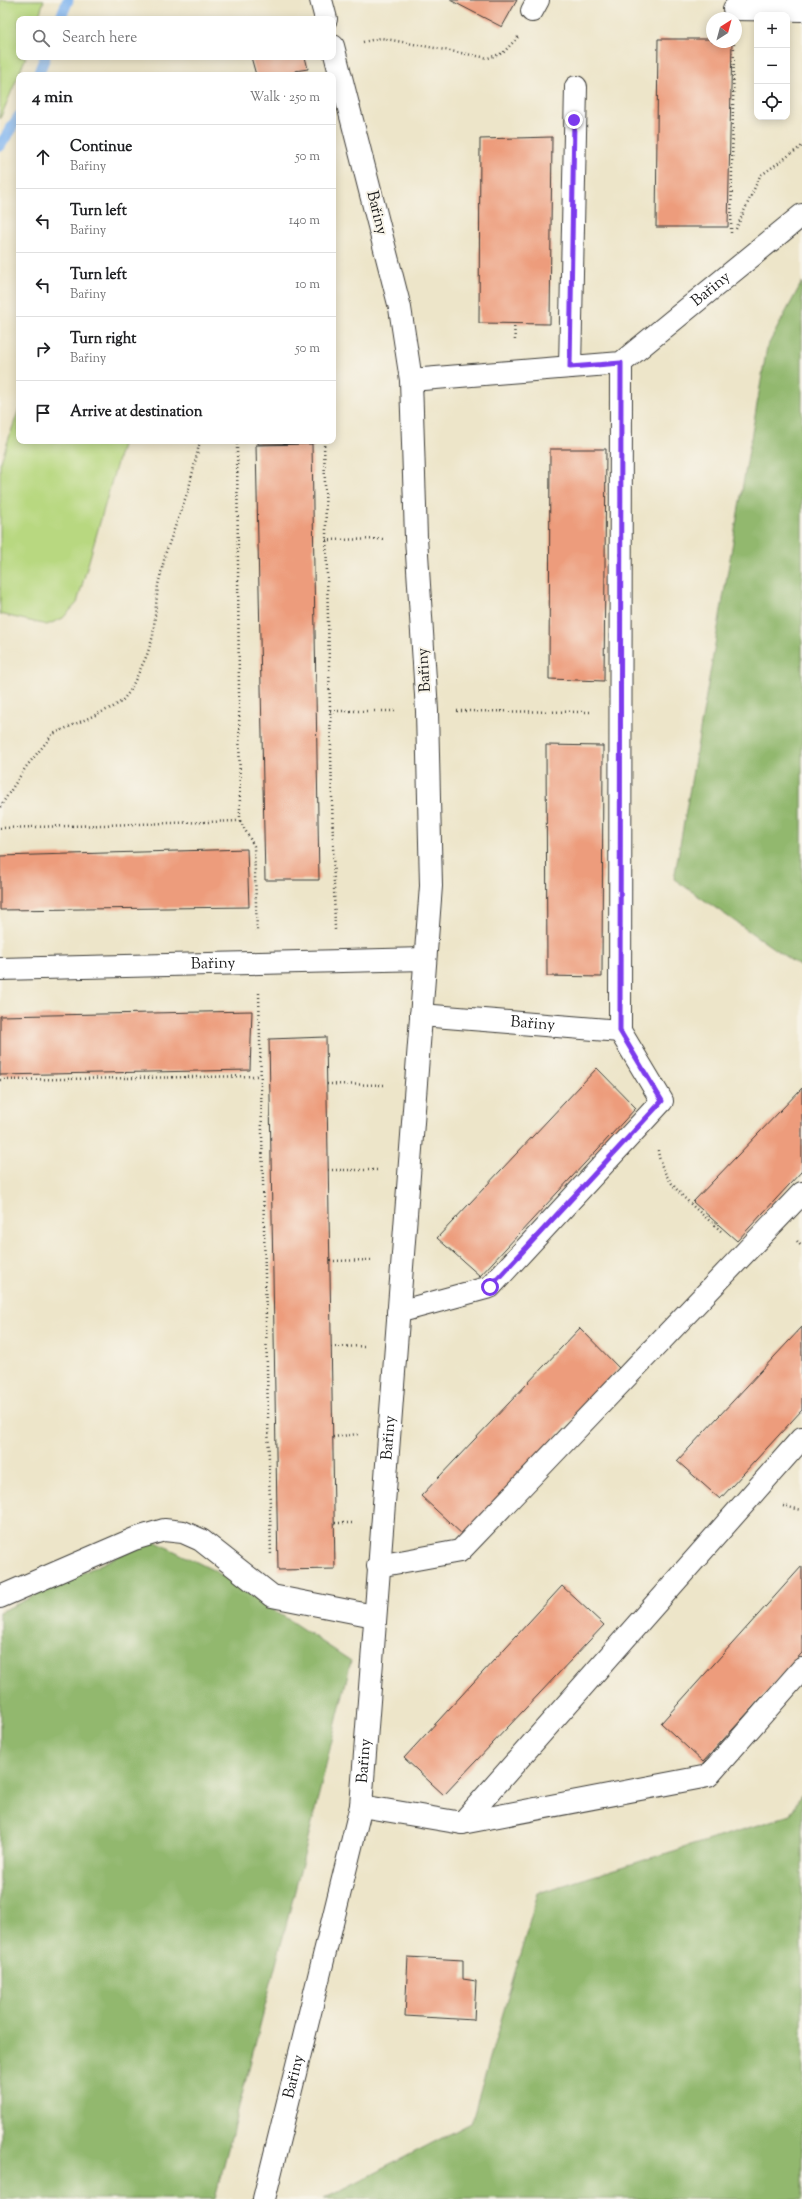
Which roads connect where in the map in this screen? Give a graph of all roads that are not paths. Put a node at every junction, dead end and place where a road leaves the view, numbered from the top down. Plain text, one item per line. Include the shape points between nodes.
1 (321, 0) edge
2 (734, 9) dead end
3 (802, 10) edge
4 (325, 16) edge
5 (336, 58) edge
6 (576, 87) dead end
7 (802, 215) edge
8 (621, 363) junction
9 (570, 367) junction
10 (411, 380) junction
11 (425, 959) junction
12 (0, 968) edge
13 (421, 1015) junction
14 (620, 1031) junction
15 (802, 1193) edge
16 (398, 1312) junction
17 (802, 1438) edge
18 (378, 1566) junction
19 (0, 1597) edge
20 (374, 1616) junction
21 (802, 1669) edge
22 (361, 1806) junction
23 (462, 1823) junction
24 (264, 2199) edge

1 - 4 street
2 - 3 street
5 - 10 street, Bařiny via 400,308
6 - 9 street
7 - 8 street, Bařiny
8 - 9 street
8 - 14 street
9 - 10 street
10 - 11 street, Bařiny via 416,538 427,711 431,886
11 - 12 street, Bařiny
11 - 13 street, Bařiny
13 - 14 street, Bařiny
13 - 16 street, Bařiny
14 - 16 street via 662,1101 490,1287
15 - 18 street via 460,1551
16 - 18 street, Bařiny
17 - 23 street
18 - 20 street, Bařiny
19 - 20 street via 134,1539 164,1530 183,1532 201,1540 272,1596
20 - 22 street, Bařiny
21 - 23 street via 708,1776
22 - 23 street
22 - 24 street, Bařiny

